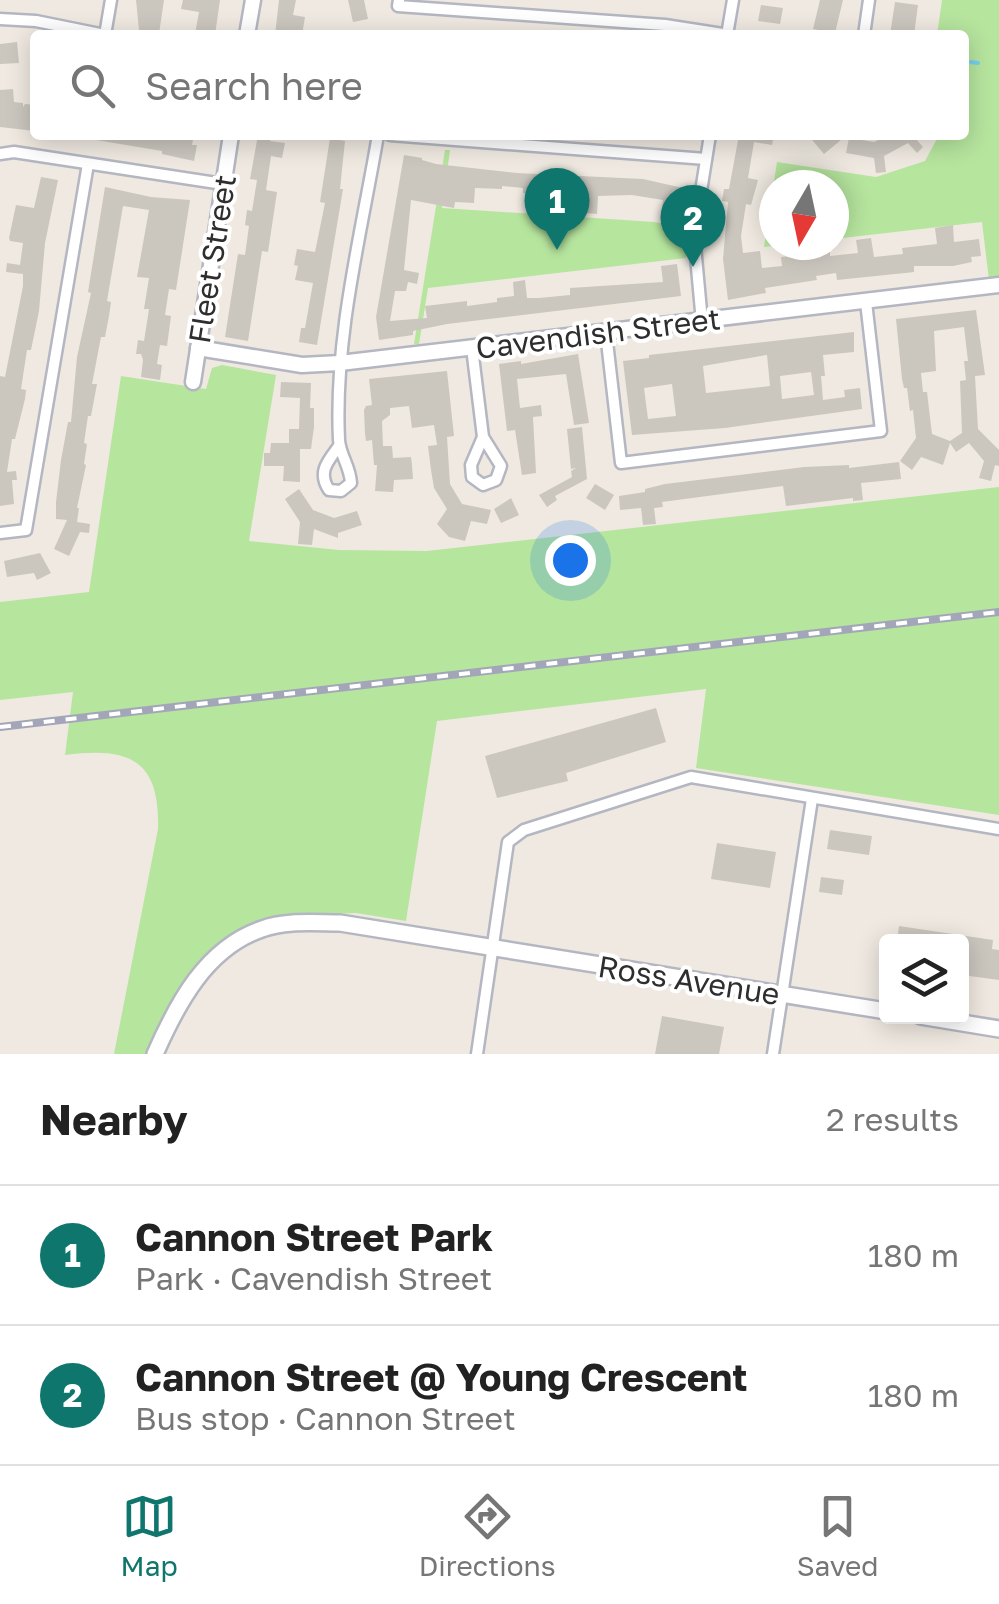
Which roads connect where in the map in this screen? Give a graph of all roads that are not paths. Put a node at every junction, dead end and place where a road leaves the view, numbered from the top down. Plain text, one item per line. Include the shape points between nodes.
1 (111, 0) edge
2 (253, 0) edge
3 (399, 0) edge
4 (733, 0) edge
5 (870, 0) edge
6 (0, 19) edge
7 (80, 30) edge
8 (106, 30) edge
9 (249, 30) edge
10 (696, 30) edge
11 (729, 30) edge
12 (865, 30) edge
13 (230, 140) edge
14 (377, 140) edge
15 (456, 140) edge
16 (709, 140) edge
17 (0, 154) edge
18 (706, 159) junction
19 (88, 164) junction
20 (223, 184) junction
21 (999, 286) edge
22 (866, 302) junction
23 (702, 322) junction
24 (606, 334) junction
25 (198, 348) junction
26 (472, 348) junction
27 (340, 364) junction
28 (192, 382) dead end
29 (484, 438) dead end
30 (339, 446) dead end
31 (0, 533) edge
32 (812, 798) junction
33 (999, 829) edge
34 (492, 950) junction
35 (782, 995) junction
36 (879, 1010) edge
37 (969, 1024) edge
38 (999, 1029) edge
39 (154, 1054) edge
40 (476, 1054) edge
41 (773, 1054) edge

1 - 8 street
2 - 9 street
3 - 10 street via 398,6
4 - 11 street
5 - 12 street
6 - 7 street
13 - 20 street, Fleet Street
14 - 27 street
15 - 18 street
16 - 18 street
17 - 19 street
18 - 23 street via 694,235
19 - 20 street
19 - 31 street via 26,530
20 - 25 street, Fleet Street
21 - 22 street, Cavendish Street
22 - 23 street, Cavendish Street
22 - 24 street via 881,432 621,463
23 - 24 street, Cavendish Street
24 - 26 street, Cavendish Street
25 - 27 street, Cavendish Street via 302,366
25 - 28 street, Fleet Street
26 - 27 street, Cavendish Street
26 - 29 street
27 - 30 street
32 - 33 street
32 - 34 street via 692,777 524,830 508,842
32 - 35 street
34 - 35 main road, Ross Avenue
34 - 39 main road via 340,923 263,928 223,948 177,1005
34 - 40 street
35 - 36 main road, Ross Avenue
35 - 41 street
37 - 38 main road

